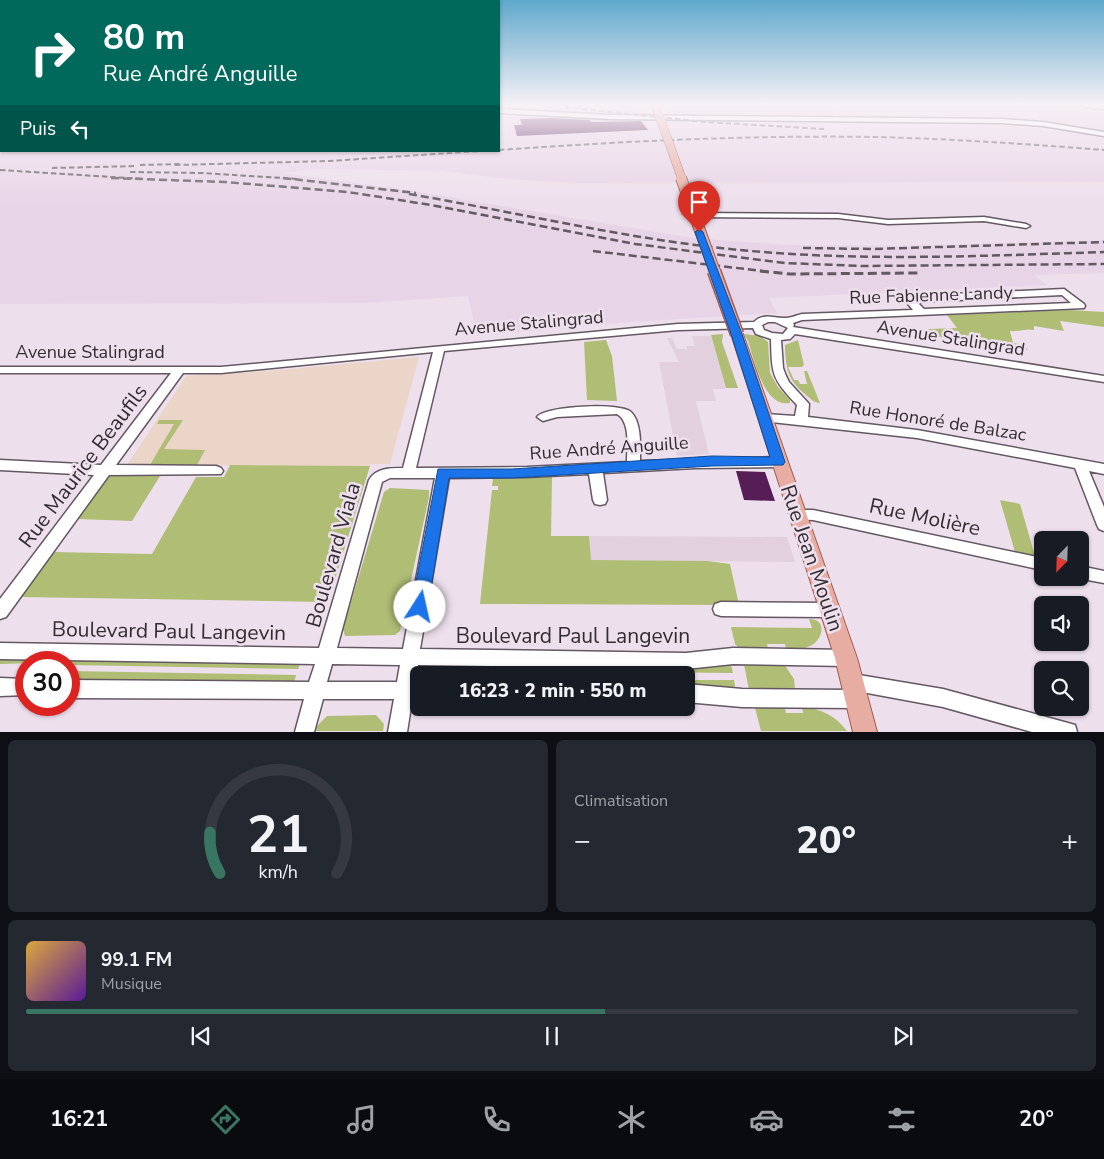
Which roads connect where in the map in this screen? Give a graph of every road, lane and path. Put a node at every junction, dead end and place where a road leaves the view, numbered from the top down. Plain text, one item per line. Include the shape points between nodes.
1 (667, 139) edge
2 (693, 215) junction
3 (1026, 226) dead end
4 (921, 312) junction
5 (784, 322) junction
6 (757, 325) junction
7 (792, 330) junction
8 (776, 337) junction
9 (439, 349) junction
10 (180, 369) junction
11 (0, 370) edge
12 (1104, 380) edge
13 (543, 416) dead end
14 (765, 418) junction
15 (801, 420) junction
16 (779, 462) junction
17 (1080, 464) junction
18 (0, 465) edge
19 (634, 465) junction
20 (595, 468) junction
21 (1104, 469) edge
22 (105, 470) junction
23 (216, 471) dead end
24 (443, 473) junction
25 (408, 474) junction
26 (600, 500) dead end
27 (798, 514) junction
28 (1104, 525) edge
29 (1034, 562) edge
30 (1089, 574) edge
31 (1104, 577) edge
32 (720, 609) dead end
33 (830, 610) junction
34 (0, 612) edge
35 (0, 651) edge
36 (326, 657) junction
37 (411, 658) junction
38 (846, 658) junction
39 (411, 666) edge
40 (0, 687) edge
41 (15, 687) edge
42 (80, 689) edge
43 (855, 690) junction
44 (316, 691) junction
45 (410, 691) edge
46 (695, 694) edge
47 (410, 696) edge
48 (304, 732) edge
49 (397, 732) edge
50 (865, 732) edge
51 (1068, 732) edge

1 - 2 main road, Rue Jean Moulin, bridge
2 - 3 street via 838,216 888,222
2 - 14 main road, Rue Jean Moulin, bridge
4 - 4 street, Rue Fabienne Landy via 1080,306 1064,292 909,299
4 - 5 street, Rue Fabienne Landy via 802,317
5 - 6 street, Rue Fabienne Landy via 769,319
5 - 7 street
6 - 8 street via 760,332
6 - 9 street, Avenue Stalingrad via 678,327
7 - 8 street via 786,337
7 - 12 street, Avenue Stalingrad
8 - 15 street via 778,372 784,384 802,402
9 - 10 street, Avenue Stalingrad via 221,370
9 - 25 street
10 - 11 street, Avenue Stalingrad
10 - 22 street, Rue Maurice Beaufils
13 - 19 street via 554,412 596,410 624,413 630,421
14 - 15 street, Rue Honoré de Balzac
14 - 16 main road, Rue Jean Moulin
15 - 17 street, Rue Honoré de Balzac via 918,434
16 - 19 street, Rue André Anguille
16 - 27 main road, Rue Jean Moulin
17 - 21 street, Rue Honoré de Balzac
17 - 28 street
18 - 22 street
19 - 20 street, Rue André Anguille
20 - 24 street, Rue André Anguille via 512,474
20 - 26 street
22 - 23 street
22 - 34 street, Rue Maurice Beaufils
24 - 25 street, Boulevard Viala
24 - 37 street
25 - 36 street, Boulevard Viala via 381,476 372,486
27 - 29 street, Rue Molière via 813,514
27 - 33 main road, Rue Jean Moulin
30 - 31 street
32 - 33 street
33 - 38 main road, Rue Jean Moulin
35 - 36 street, Boulevard Paul Langevin
36 - 37 street, Boulevard Paul Langevin
36 - 44 street, Boulevard Viala
37 - 38 street, Boulevard Paul Langevin via 686,661 733,656
37 - 39 street
38 - 43 main road, Rue Jean Moulin
40 - 41 street
42 - 44 street
43 - 46 street via 742,698
43 - 50 main road, Rue Jean Moulin
43 - 51 street via 943,698
44 - 45 street
44 - 48 street, Boulevard Viala
47 - 49 street

